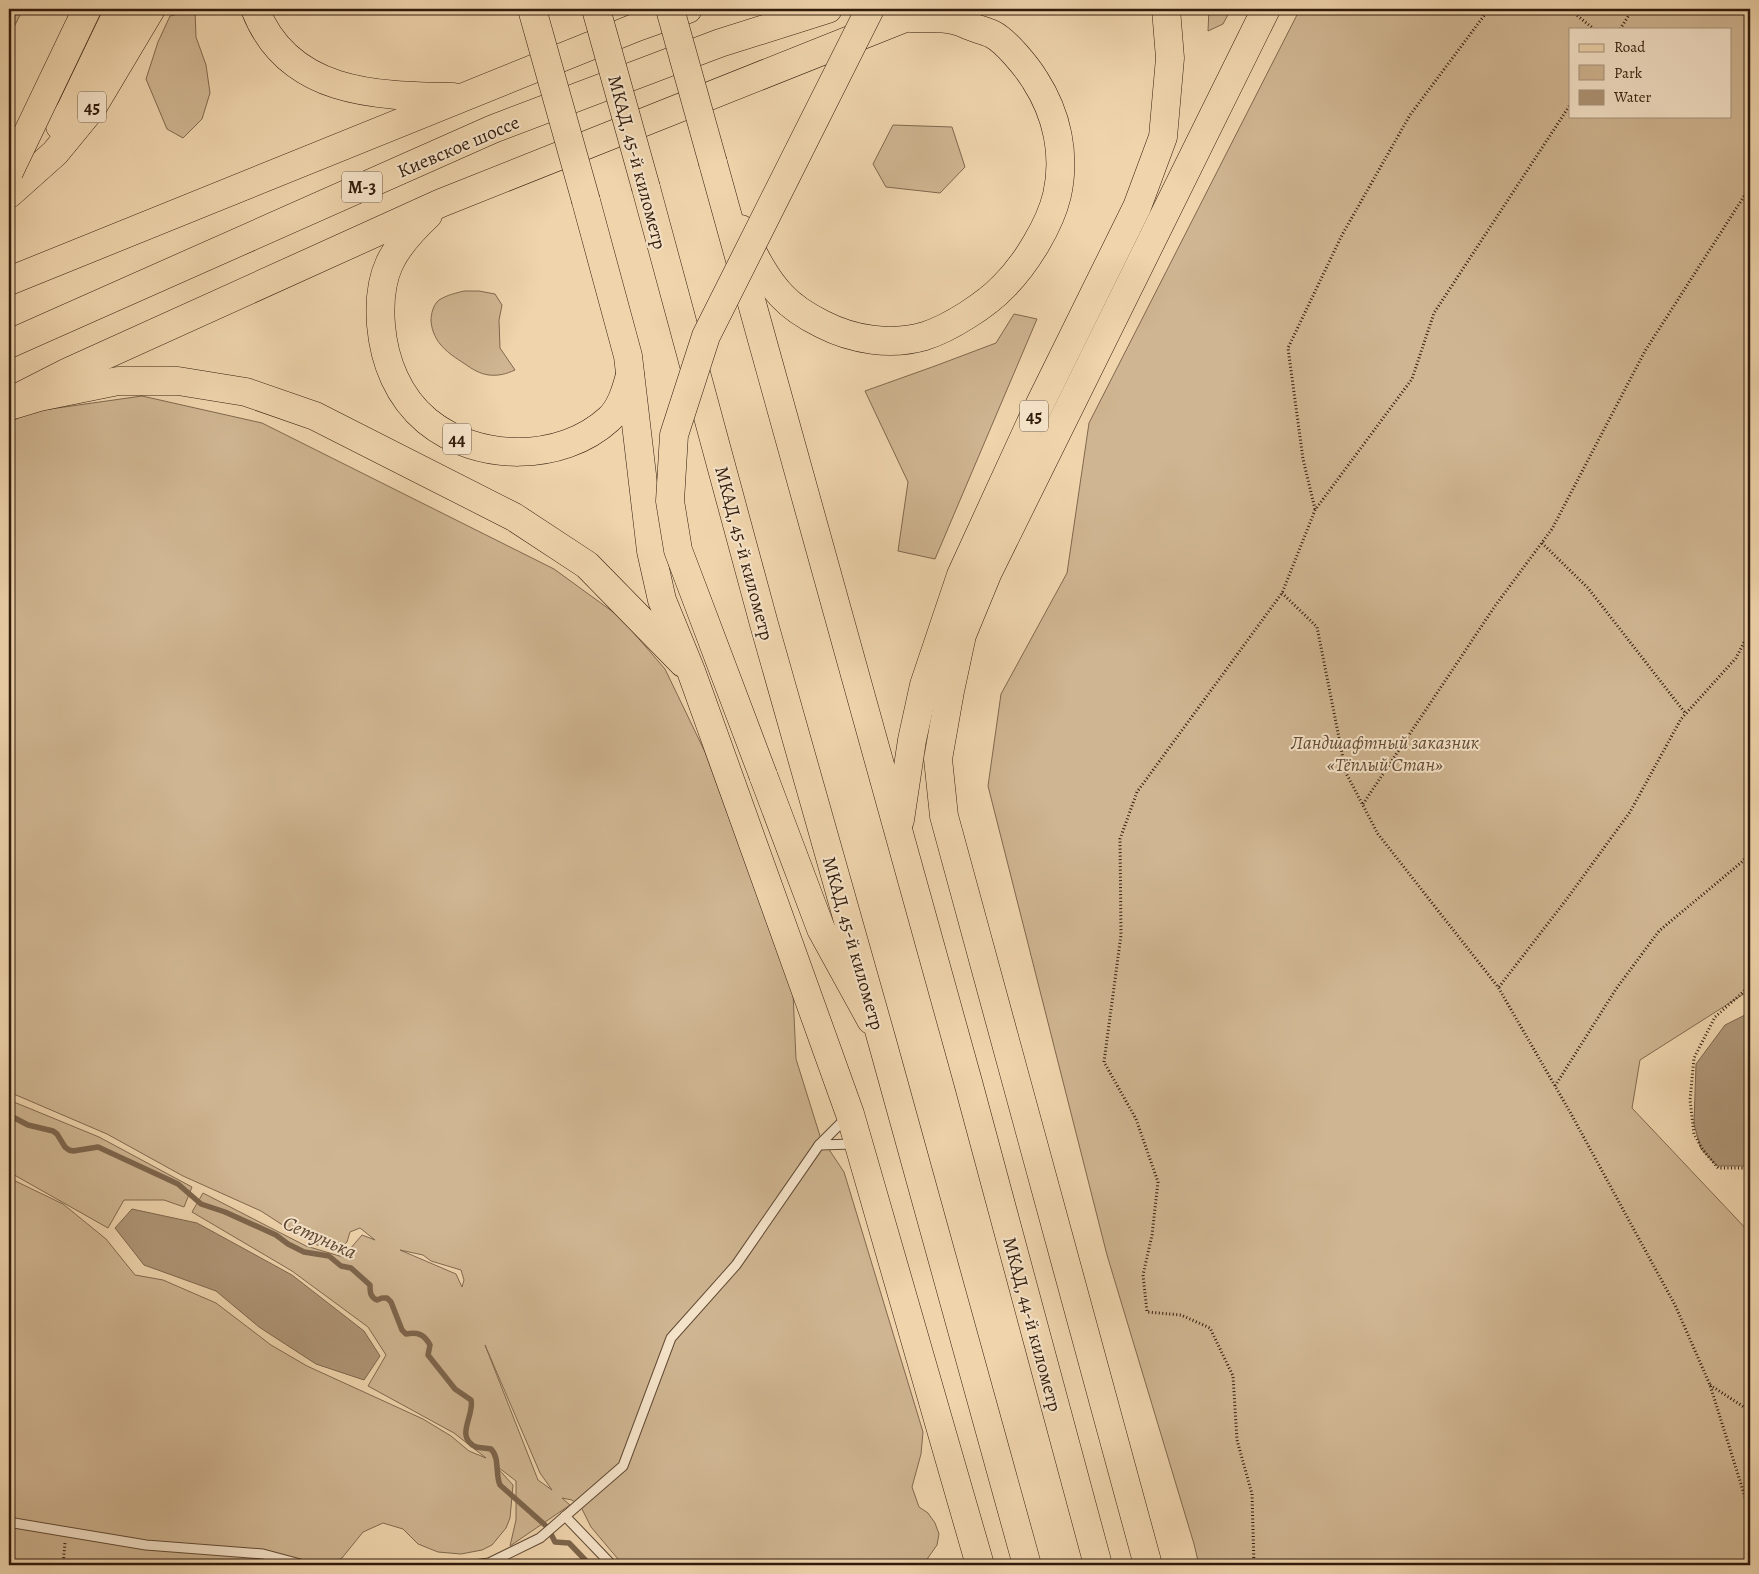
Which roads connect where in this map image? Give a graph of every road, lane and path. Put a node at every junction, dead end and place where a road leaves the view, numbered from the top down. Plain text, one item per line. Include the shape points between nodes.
1 (87, 9) edge
2 (118, 9) edge
3 (151, 9) edge
4 (255, 9) edge
5 (532, 9) edge
6 (596, 9) edge
7 (670, 9) edge
8 (688, 9) edge
9 (828, 9) edge
10 (870, 9) edge
11 (933, 9) edge
12 (1166, 9) edge
13 (1266, 9) edge
14 (1489, 9) edge
15 (1569, 9) edge
16 (1633, 9) edge
17 (905, 18) junction
18 (1593, 28) edge
19 (1621, 28) edge
20 (467, 97) junction
21 (1569, 107) edge
22 (714, 165) junction
23 (10, 185) edge
24 (1750, 188) edge
25 (441, 203) junction
26 (9, 281) edge
27 (9, 344) edge
28 (630, 375) junction
29 (9, 404) edge
30 (1315, 510) junction
31 (1542, 543) junction
32 (1282, 593) junction
33 (1750, 631) edge
34 (691, 671) junction
35 (1686, 714) junction
36 (1363, 805) junction
37 (898, 829) junction
38 (1750, 851) edge
39 (1750, 860) edge
40 (1743, 861) junction
41 (1750, 986) edge
42 (1498, 987) junction
43 (882, 1041) junction
44 (1555, 1086) junction
45 (850, 1114) junction
46 (860, 1144) junction
47 (819, 1145) junction
48 (1750, 1168) edge
49 (1710, 1385) junction
50 (1750, 1411) edge
51 (1750, 1514) edge
52 (565, 1516) junction
53 (9, 1520) edge
54 (66, 1531) junction
55 (63, 1565) edge
56 (304, 1565) edge
57 (474, 1565) edge
58 (612, 1565) edge
59 (980, 1565) edge
60 (1027, 1565) edge
61 (1098, 1565) edge
62 (1148, 1565) edge
63 (1254, 1565) edge

1 - 23 main road, bridge
2 - 23 main road via 71,109 40,156
3 - 23 main road, 45 via 92,108 55,153
4 - 20 main road via 276,45 298,65 324,81 362,91 403,96
5 - 28 main road, bridge via 628,356
6 - 43 main road, МКАД, 45-й километр, bridge
7 - 22 main road, bridge
8 - 20 main road, М-3
9 - 27 main road, Киевское шоссе / М-3 via 720,43 494,129
10 - 43 main road, bridge via 706,336 674,435 670,501 678,550 821,929
11 - 17 main road
12 - 37 main road, 45 via 1170,58 1163,137 1137,207 1033,418 961,575 924,685
13 - 62 main road via 988,572 962,636 938,759 944,816
14 - 30 path via 1410,115 1342,235 1288,348 1303,459
15 - 18 path
16 - 19 path
17 - 22 main road via 952,20 993,35 1025,63 1045,95 1057,128 1061,162 1057,196 1045,228 1004,286 981,304 925,336 898,340 864,339 821,324 782,297 761,268
17 - 25 main road
20 - 26 main road, М-3
21 - 30 path via 1434,313 1412,379
22 - 37 main road
24 - 31 path via 1645,351
25 - 28 main road, 44 via 407,235 390,259 382,286 383,345 392,375 406,399 427,421 457,439 490,450 522,453 556,447 587,435 610,418 624,395
25 - 29 main road via 68,372
28 - 34 main road via 651,551 662,600
29 - 34 main road via 118,381 178,381 246,392 315,416 514,517 587,565
30 - 32 path
31 - 35 path via 1588,588
31 - 36 path via 1494,606
32 - 36 path via 1317,627 1346,773
32 - 63 path via 1137,792 1120,840 1121,936 1104,1062 1136,1119 1158,1182 1152,1235 1143,1275 1147,1312 1181,1315 1210,1328 1233,1376 1237,1440 1252,1494
33 - 35 path via 1736,658
34 - 45 main road
35 - 42 path via 1630,812
36 - 42 path via 1378,834
37 - 61 main road, МКАД, 44-й километр
38 - 40 path
39 - 40 path
40 - 44 path via 1658,931 1616,989
41 - 48 path via 1715,1017 1694,1058 1690,1100 1694,1134 1702,1150 1718,1168
42 - 44 path
43 - 60 main road, МКАД, 45-й километр
44 - 49 path via 1675,1305
45 - 46 main road
45 - 47 lane
46 - 47 lane
46 - 59 main road
47 - 52 lane via 736,1264 671,1338 624,1466
49 - 50 path
49 - 51 path
52 - 57 lane via 540,1538 488,1563
52 - 58 lane
53 - 54 lane
54 - 55 path
54 - 56 lane via 146,1545 263,1554

